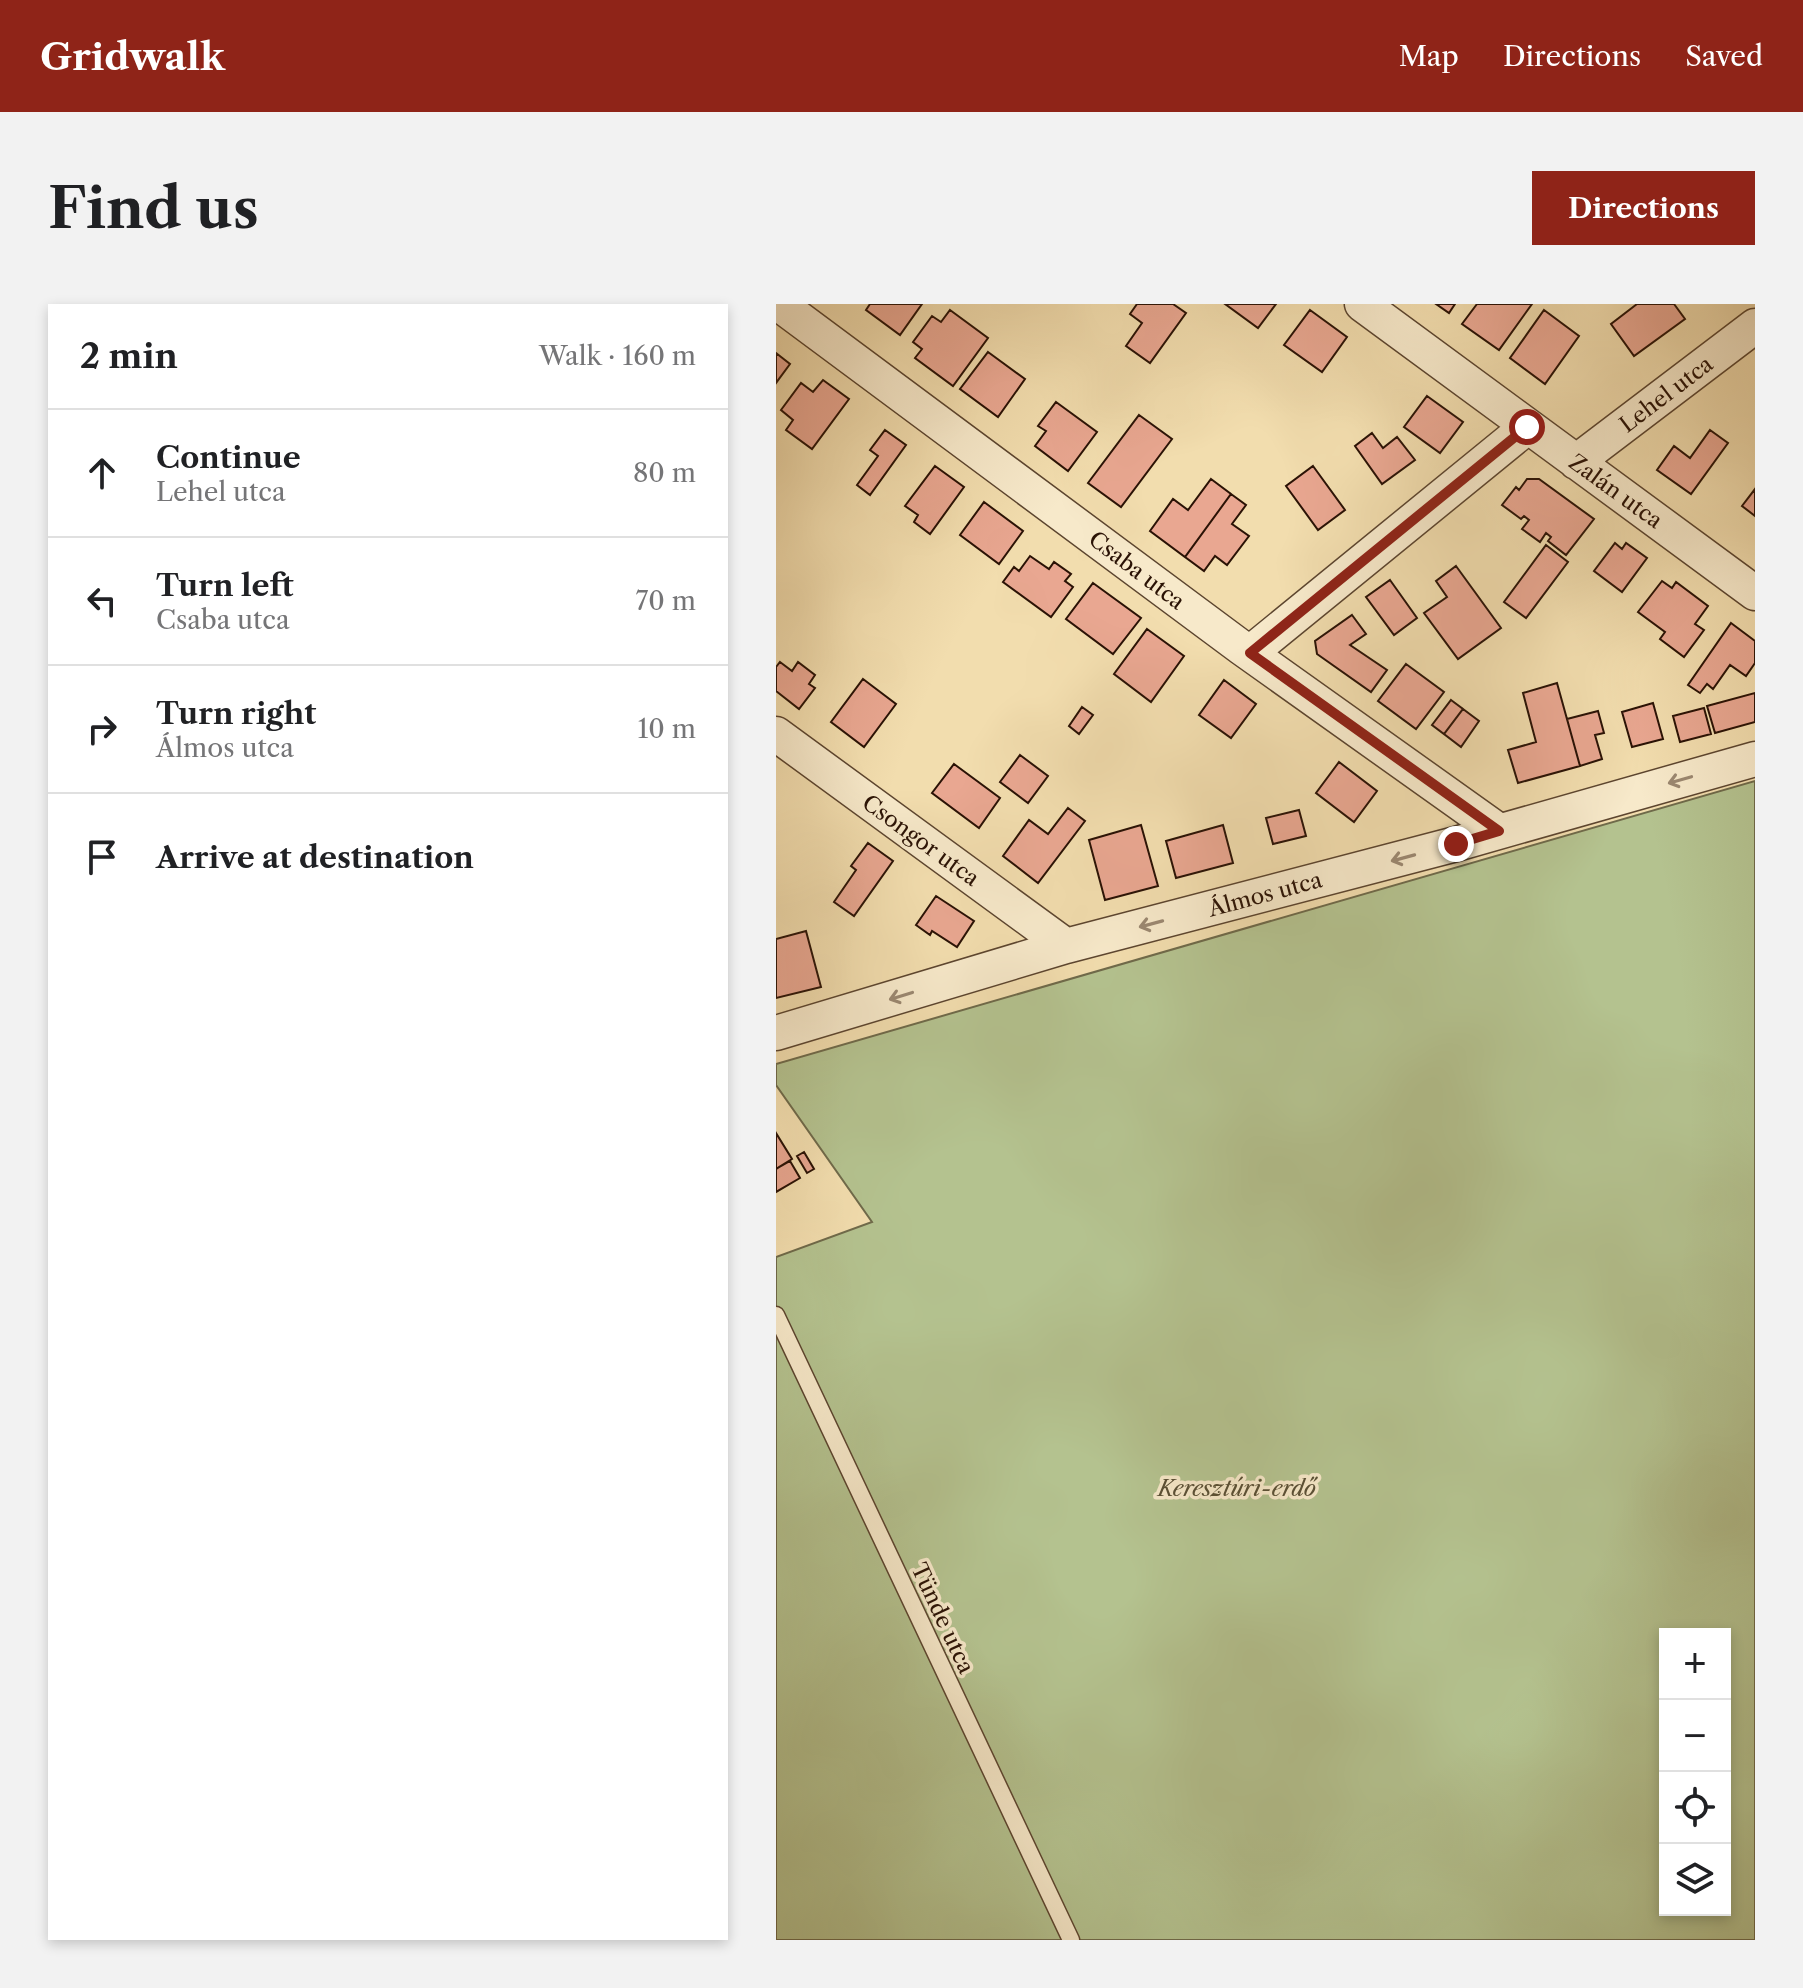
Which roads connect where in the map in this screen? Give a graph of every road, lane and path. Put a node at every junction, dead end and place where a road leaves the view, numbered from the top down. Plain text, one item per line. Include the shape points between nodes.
1 (779, 304) edge
2 (1362, 304) edge
3 (1755, 326) edge
4 (1527, 427) junction
5 (1576, 462) junction
6 (1755, 593) edge
7 (1250, 653) junction
8 (776, 734) edge
9 (1755, 759) edge
10 (1499, 831) junction
11 (1066, 946) junction
12 (776, 1033) edge
13 (776, 1315) edge
14 (1071, 1940) edge

1 - 7 street, Csaba utca
2 - 4 street, Zalán utca
3 - 5 street, Lehel utca
4 - 5 street, Zalán utca
4 - 7 street
5 - 6 street, Zalán utca
7 - 10 street, Csaba utca
8 - 11 street, Csongor utca
9 -> 10 street, Álmos utca
10 -> 11 street, Álmos utca
11 -> 12 street, Álmos utca
13 - 14 lane, Tünde utca

